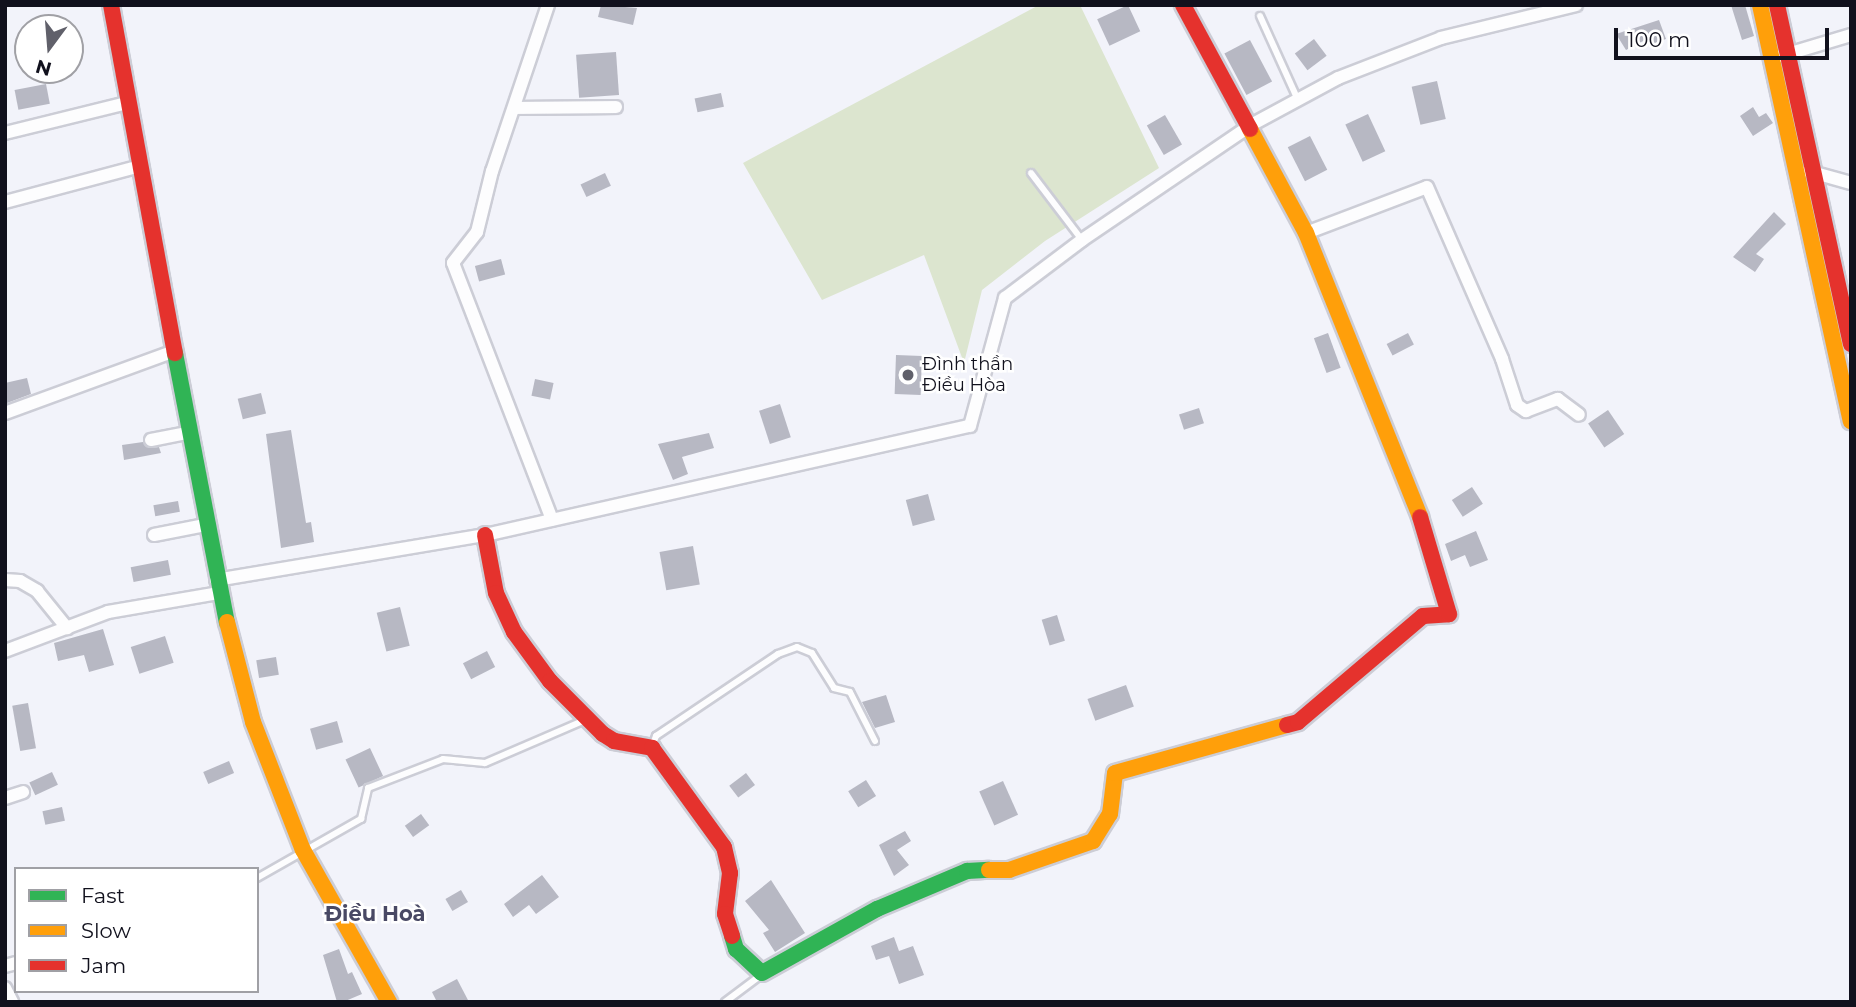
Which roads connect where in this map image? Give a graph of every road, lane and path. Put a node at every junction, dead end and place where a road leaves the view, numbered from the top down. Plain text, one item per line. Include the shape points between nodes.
1 (111, 5) edge
2 (548, 5) edge
3 (1183, 5) edge
4 (1576, 5) edge
5 (1760, 5) edge
6 (1777, 5) edge
7 (1260, 16) dead end
8 (1851, 35) edge
9 (1787, 52) junction
10 (1773, 63) junction
11 (1298, 100) junction
12 (127, 103) junction
13 (616, 107) dead end
14 (516, 108) junction
15 (1251, 125) junction
16 (5, 133) edge
17 (141, 166) junction
18 (1805, 171) junction
19 (1031, 173) dead end
20 (1851, 183) edge
21 (5, 202) edge
22 (1306, 233) junction
23 (1082, 240) junction
24 (1851, 344) edge
25 (172, 352) junction
26 (5, 412) edge
27 (1579, 415) dead end
28 (1851, 421) edge
29 (187, 433) junction
30 (151, 440) dead end
31 (552, 520) junction
32 (205, 525) junction
33 (154, 535) dead end
34 (485, 535) junction
35 (5, 580) edge
36 (217, 586) junction
37 (67, 628) junction
38 (5, 651) edge
39 (589, 719) junction
40 (875, 741) dead end
41 (652, 748) junction
42 (23, 792) dead end
43 (5, 798) edge
44 (303, 850) junction
45 (259, 877) edge
46 (762, 973) junction
47 (5, 988) edge
48 (12, 1002) edge
49 (388, 1002) edge
50 (725, 1002) edge

1 - 12 street
2 - 14 street
3 - 15 street
4 - 11 street via 1391,54
5 - 10 street
6 - 9 street
7 - 11 lane
8 - 9 street
9 - 10 street
9 - 18 street
10 - 18 street
11 - 15 street
12 - 16 street
12 - 17 street
13 - 14 street
14 - 31 street via 492,171 475,239 453,262
15 - 22 street
15 - 23 street
17 - 21 street
17 - 25 street
18 - 20 street
18 - 24 street
18 - 28 street
19 - 23 lane
22 - 27 street via 1427,187 1502,359 1517,405 1526,411 1559,398
22 - 46 street via 1416,501 1449,614 1423,615 1298,722 1115,773 1110,814 1093,841 1009,870 967,871 877,909
23 - 31 street via 1005,298 970,426
25 - 26 street
25 - 29 street
29 - 30 street
29 - 32 street
31 - 34 street
32 - 33 street
32 - 36 street
34 - 36 street
34 - 39 street via 496,593 514,632 550,681
35 - 37 street via 37,592
36 - 37 street via 108,612
36 - 44 street via 253,722
37 - 38 street
39 - 41 street via 614,741
39 - 44 lane via 485,763 443,759 369,788 361,819
40 - 41 lane via 850,692 834,688 812,653 797,647 778,654 656,736
41 - 46 street via 724,847 730,873 725,914 736,949
42 - 43 street
44 - 45 lane
44 - 49 street
46 - 50 lane
47 - 48 street

